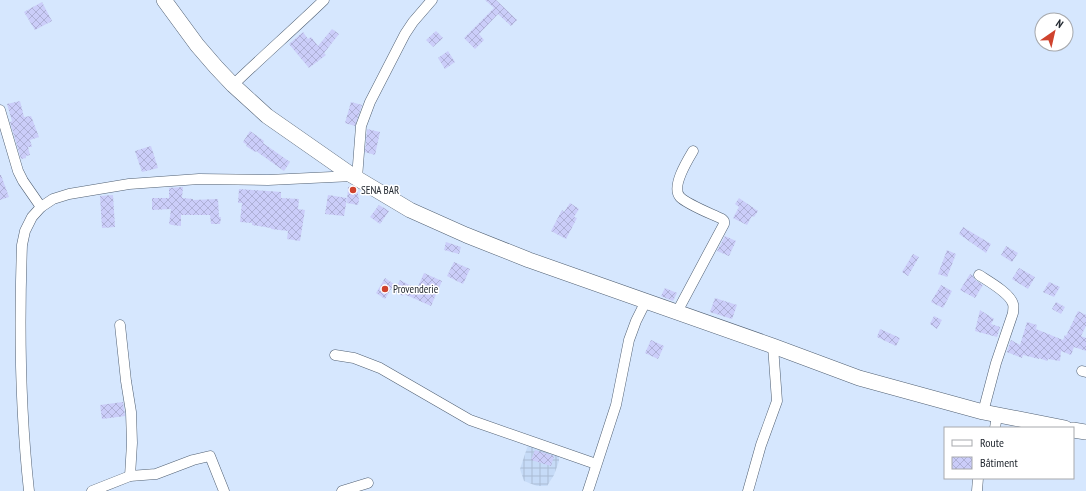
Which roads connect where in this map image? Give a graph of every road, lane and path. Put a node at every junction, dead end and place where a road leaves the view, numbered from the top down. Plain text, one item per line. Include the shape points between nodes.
1 (164, 0) edge
2 (324, 0) edge
3 (432, 0) edge
4 (233, 85) junction
5 (0, 110) edge
6 (692, 152) dead end
7 (355, 176) junction
8 (41, 207) junction
9 (979, 275) dead end
10 (646, 301) junction
11 (677, 312) junction
12 (120, 326) dead end
13 (773, 346) junction
14 (335, 355) dead end
15 (992, 418) edge
16 (1058, 427) edge
17 (1074, 430) edge
18 (1086, 432) edge
19 (596, 464) junction
20 (130, 476) junction
21 (978, 479) edge
22 (368, 482) dead end
23 (29, 491) edge
24 (92, 491) edge
25 (224, 491) edge
26 (342, 491) edge
27 (588, 491) edge
28 (748, 491) edge
29 (977, 491) edge

1 - 4 main road via 197,44
2 - 4 street
3 - 7 street via 405,34 370,102 361,126
4 - 7 main road via 267,116
5 - 8 street via 18,171
6 - 11 street via 679,178 680,198 722,219 724,224
7 - 8 street via 268,180 199,179 129,184 69,194 53,199
7 - 10 main road via 410,210 466,235
8 - 23 street via 32,217 22,245 20,343
9 - 15 street via 1005,293 1014,305 996,363
10 - 11 main road
10 - 19 street via 629,340 616,405
11 - 13 main road
12 - 20 street via 131,412
13 - 15 main road via 859,378
13 - 28 street via 777,401
14 - 19 street via 354,358 380,368 470,420
15 - 16 main road
17 - 18 main road
19 - 27 street
20 - 24 street
20 - 25 street via 156,474 210,456
21 - 29 street
22 - 26 street

